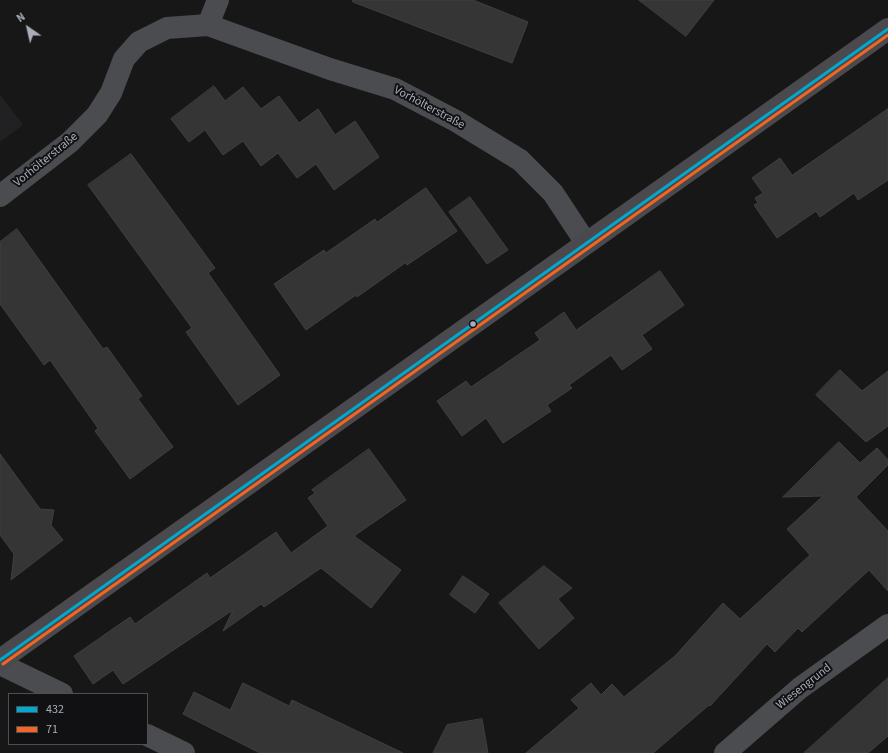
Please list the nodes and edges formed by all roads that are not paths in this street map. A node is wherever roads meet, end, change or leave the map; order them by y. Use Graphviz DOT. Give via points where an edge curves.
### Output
graph roads {
  1 [pos="218,0"];
  2 [pos="208,25"];
  3 [pos="888,29"];
  4 [pos="0,196"];
  5 [pos="586,244"];
  6 [pos="888,625"];
  7 [pos="0,660"];
  8 [pos="0,664"];
  9 [pos="60,693"];
  10 [pos="148,735"];
  11 [pos="184,753"];
  12 [pos="725,753"];
  1 -- 2 [label="street"];
  2 -- 4 [label="street, Vorhölterstraße" via="167,28 140,42 124,59 111,93 97,115 70,142"];
  2 -- 5 [label="street, Vorhölterstraße" via="394,89 456,120 520,160 553,193"];
  3 -- 5 [label="main road"];
  5 -- 7 [label="main road"];
  6 -- 12 [label="street, Wiesengrund" via="800,688"];
  8 -- 9 [label="street"];
  10 -- 11 [label="street"];
}
